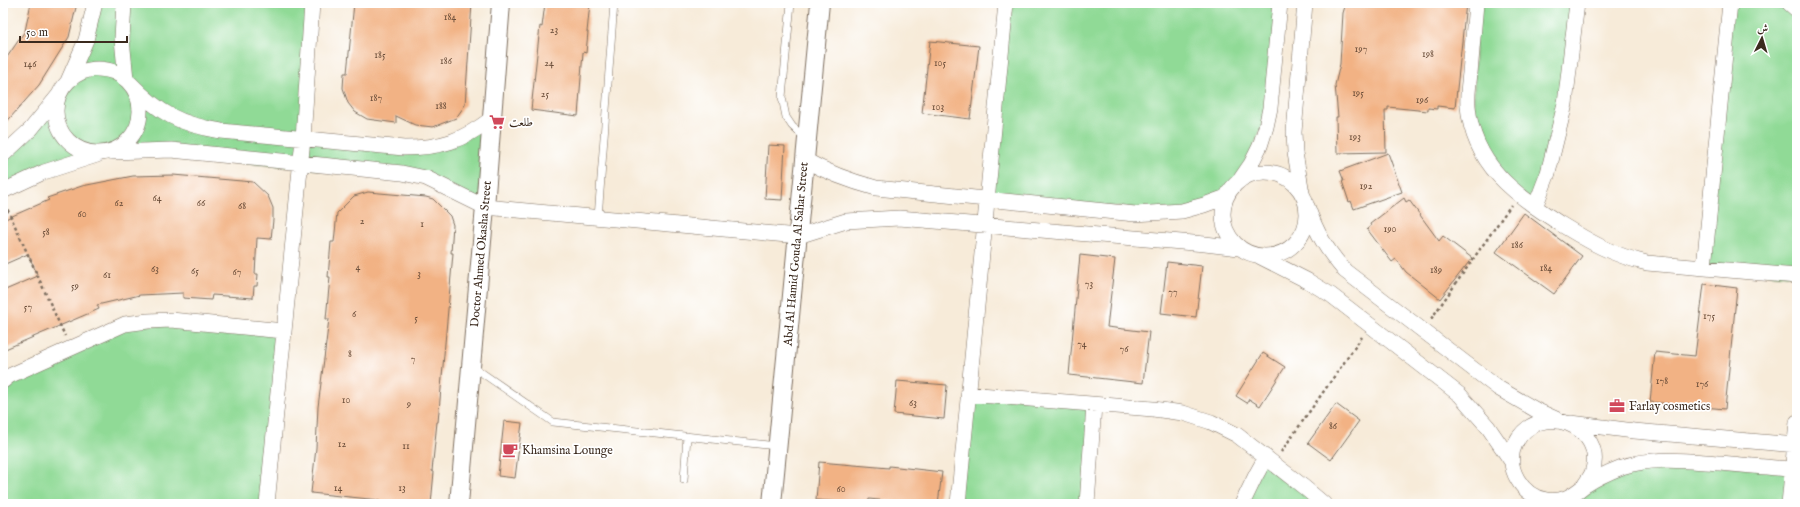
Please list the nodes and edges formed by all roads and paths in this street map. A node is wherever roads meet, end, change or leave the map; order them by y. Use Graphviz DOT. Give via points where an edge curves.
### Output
graph roads {
  1 [pos="95,3"];
  2 [pos="124,3"];
  3 [pos="312,3"];
  4 [pos="501,3"];
  5 [pos="614,3"];
  6 [pos="791,3"];
  7 [pos="820,3"];
  8 [pos="1006,3"];
  9 [pos="1280,3"];
  10 [pos="1305,3"];
  11 [pos="1476,3"];
  12 [pos="1577,3"];
  13 [pos="1730,3"];
  14 [pos="1789,3"];
  15 [pos="1797,10"];
  16 [pos="128,81"];
  17 [pos="63,88"];
  18 [pos="491,119"];
  19 [pos="303,139"];
  20 [pos="807,140"];
  21 [pos="106,153"];
  22 [pos="3,155"];
  23 [pos="805,160"];
  24 [pos="300,162"];
  25 [pos="1240,180"];
  26 [pos="3,191"];
  27 [pos="1518,195"];
  28 [pos="1226,197"];
  29 [pos="987,199"];
  30 [pos="3,200"];
  31 [pos="1305,200"];
  32 [pos="1535,207"];
  33 [pos="485,208"];
  34 [pos="598,218"];
  35 [pos="984,225"];
  36 [pos="798,236"];
  37 [pos="1240,248"];
  38 [pos="1259,256"];
  39 [pos="1704,267"];
  40 [pos="1797,276"];
  41 [pos="1370,325"];
  42 [pos="284,330"];
  43 [pos="1423,331"];
  44 [pos="71,348"];
  45 [pos="472,366"];
  46 [pos="3,380"];
  47 [pos="968,394"];
  48 [pos="1094,405"];
  49 [pos="1562,421"];
  50 [pos="1797,422"];
  51 [pos="687,436"];
  52 [pos="1796,445"];
  53 [pos="778,446"];
  54 [pos="1270,460"];
  55 [pos="1512,462"];
  56 [pos="1795,470"];
  57 [pos="684,480"];
  58 [pos="1520,485"];
  59 [pos="1577,495"];
  60 [pos="267,504"];
  61 [pos="459,504"];
  62 [pos="772,504"];
  63 [pos="958,504"];
  64 [pos="1087,504"];
  65 [pos="1242,504"];
  66 [pos="1324,504"];
  67 [pos="1525,504"];
  68 [pos="1789,504"];
  1 -- 17 [label="street" via="86,40"];
  2 -- 16 [label="street" via="122,39"];
  3 -- 19 [label="street"];
  4 -- 18 [label="street, Doctor Ahmed Okasha Street"];
  5 -- 34 [label="lane"];
  6 -- 20 [label="lane" via="783,107 792,126"];
  7 -- 20 [label="street, Abd Al Hamid Gouda Al Sahar Street"];
  8 -- 29 [label="street"];
  9 -- 25 [label="street" via="1266,127 1260,146"];
  10 -- 31 [label="street" via="1294,132 1296,160"];
  11 -- 27 [label="street" via="1467,105 1473,131 1483,155 1499,177"];
  12 -- 32 [label="street" via="1565,104 1550,166"];
  13 -- 39 [label="street"];
  14 -- 15 [label="street"];
  16 -- 17 [label="street" via="112,71 96,69 80,73"];
  16 -- 19 [label="street" via="148,102 170,117 195,126"];
  16 -- 21 [label="street" via="138,95 141,108 140,122 134,135 125,145"];
  17 -- 21 [label="street" via="56,110 58,127 68,141 82,151"];
  17 -- 22 [label="street" via="31,129"];
  18 -- 19 [label="street" via="458,140 427,148"];
  18 -- 33 [label="street, Doctor Ahmed Okasha Street"];
  19 -- 24 [label="street"];
  20 -- 23 [label="street, Abd Al Hamid Gouda Al Sahar Street"];
  21 -- 24 [label="street" via="171,150"];
  21 -- 26 [label="street" via="44,172"];
  23 -- 29 [label="street" via="851,182 876,188"];
  23 -- 36 [label="street, Abd Al Hamid Gouda Al Sahar Street"];
  24 -- 33 [label="street" via="402,172 426,178"];
  24 -- 42 [label="street"];
  25 -- 28 [label="street"];
  25 -- 31 [label="street" via="1256,173 1274,173 1291,180"];
  27 -- 32 [label="street"];
  27 -- 43 [label="path"];
  28 -- 29 [label="street" via="1182,211 1135,214"];
  28 -- 37 [label="street" via="1224,225 1230,238"];
  29 -- 35 [label="street"];
  30 -- 44 [label="path"];
  31 -- 38 [label="street" via="1307,220 1304,233 1296,244 1285,252 1273,256"];
  31 -- 43 [label="street" via="1318,236 1345,271"];
  32 -- 39 [label="street" via="1587,240 1626,258 1647,263"];
  33 -- 34 [label="street"];
  33 -- 45 [label="street, Doctor Ahmed Okasha Street"];
  34 -- 36 [label="street"];
  35 -- 36 [label="street" via="899,218 872,219 846,221"];
  35 -- 37 [label="street"];
  35 -- 47 [label="street"];
  36 -- 53 [label="street, Abd Al Hamid Gouda Al Sahar Street"];
  37 -- 38 [label="street" via="1249,254"];
  38 -- 41 [label="street" via="1302,277 1331,295"];
  39 -- 40 [label="street"];
  41 -- 54 [label="path"];
  41 -- 55 [label="street" via="1460,395 1488,427"];
  42 -- 44 [label="street" via="148,320 125,324"];
  42 -- 60 [label="street"];
  43 -- 49 [label="street" via="1498,388 1536,410"];
  44 -- 46 [label="street"];
  45 -- 51 [label="lane" via="553,422"];
  45 -- 61 [label="street, Doctor Ahmed Okasha Street"];
  47 -- 48 [label="street"];
  47 -- 63 [label="street"];
  48 -- 54 [label="street" via="1168,411 1197,417 1237,435"];
  48 -- 64 [label="street"];
  49 -- 52 [label="street" via="1634,431"];
  49 -- 55 [label="street" via="1539,422 1524,431 1515,445"];
  49 -- 59 [label="street" via="1581,430 1590,443 1594,458 1592,473"];
  50 -- 52 [label="street"];
  51 -- 53 [label="lane"];
  51 -- 57 [label="lane"];
  52 -- 56 [label="street"];
  53 -- 62 [label="street, Abd Al Hamid Gouda Al Sahar Street"];
  54 -- 65 [label="street" via="1256,475"];
  54 -- 66 [label="street"];
  55 -- 58 [label="street"];
  56 -- 59 [label="street" via="1666,459 1623,467 1603,476"];
  56 -- 68 [label="street"];
  58 -- 59 [label="street" via="1532,495 1546,500 1562,500"];
  58 -- 67 [label="street"];
}
